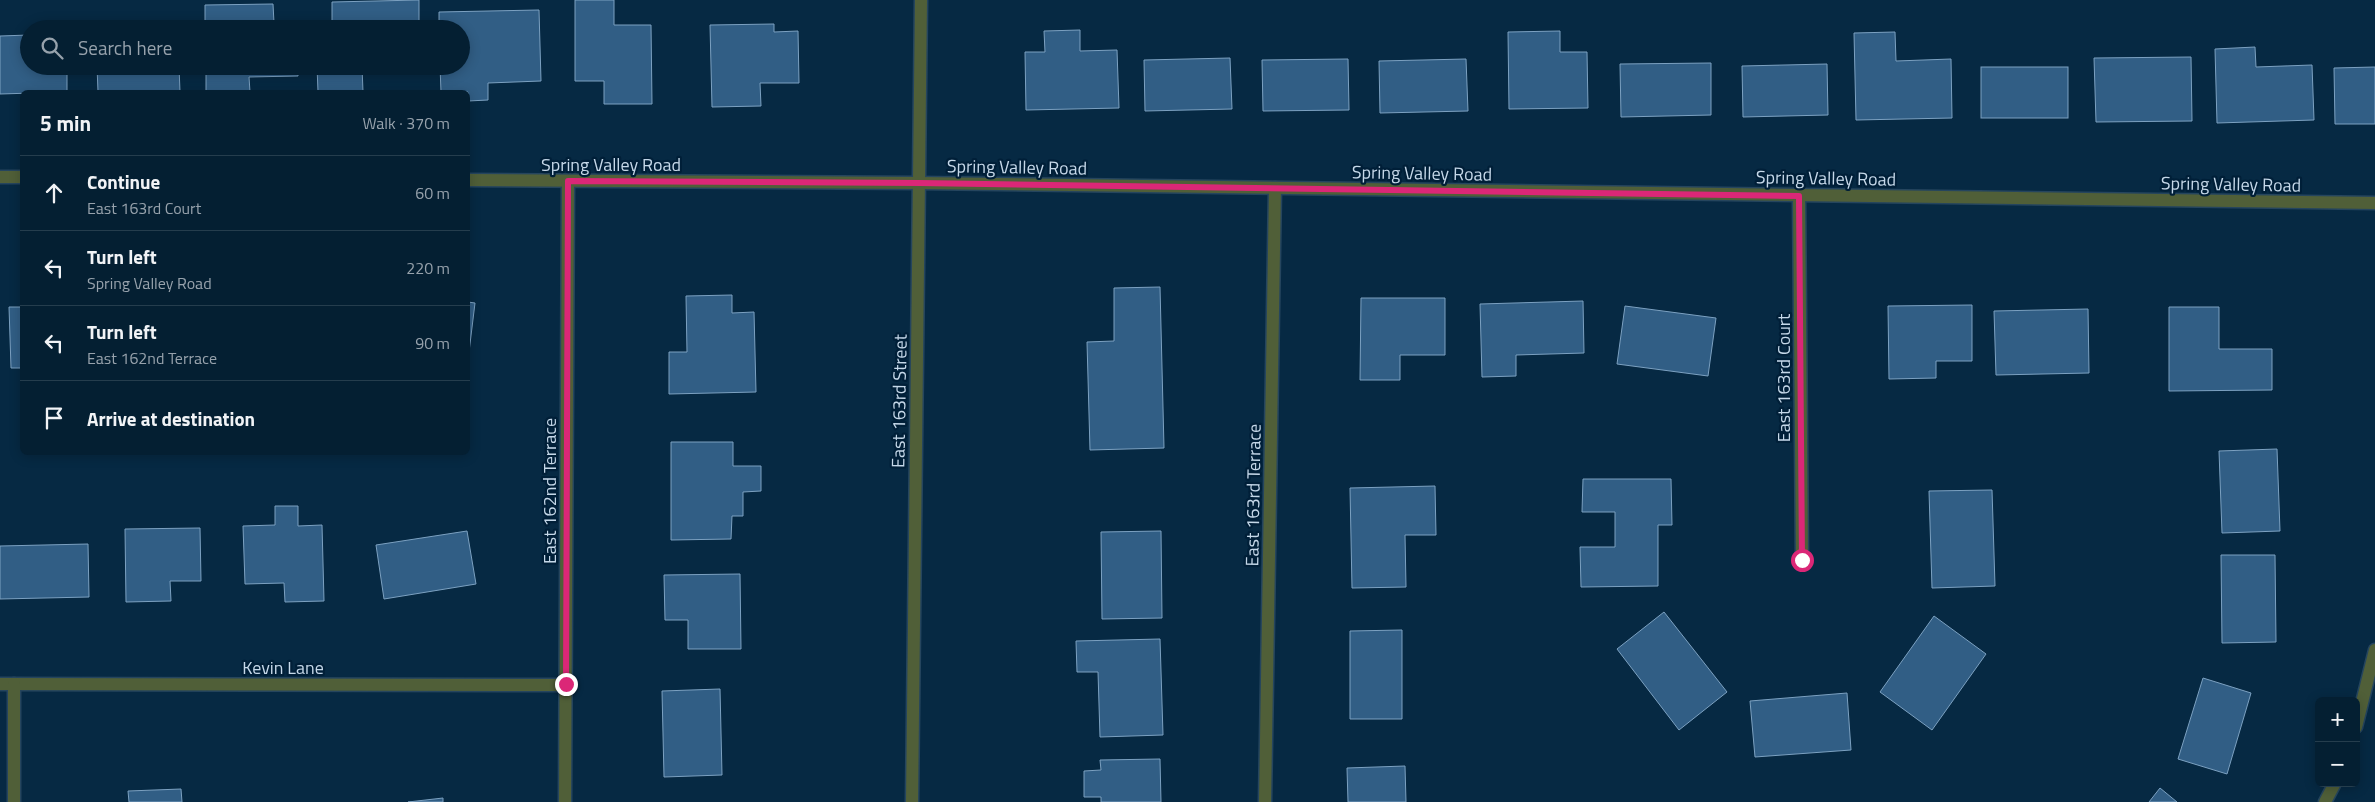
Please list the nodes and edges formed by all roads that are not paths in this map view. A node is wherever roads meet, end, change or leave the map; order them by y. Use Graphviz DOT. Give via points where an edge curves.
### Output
graph roads {
  1 [pos="921,0"];
  2 [pos="0,177"];
  3 [pos="20,177"];
  4 [pos="470,180"];
  5 [pos="568,181"];
  6 [pos="919,183"];
  7 [pos="1275,188"];
  8 [pos="1799,196"];
  9 [pos="2375,204"];
  10 [pos="1802,560"];
  11 [pos="2375,650"];
  12 [pos="0,684"];
  13 [pos="14,684"];
  14 [pos="566,684"];
  15 [pos="2360,711"];
  16 [pos="2333,787"];
  17 [pos="14,802"];
  18 [pos="565,802"];
  19 [pos="912,802"];
  20 [pos="1265,802"];
  21 [pos="2325,802"];
  1 -- 6 [label="street, East 163rd Street"];
  2 -- 3 [label="street"];
  4 -- 5 [label="street, Spring Valley Road"];
  5 -- 6 [label="street, Spring Valley Road"];
  5 -- 14 [label="street, East 162nd Terrace"];
  6 -- 7 [label="street, Spring Valley Road"];
  6 -- 19 [label="street, East 163rd Street"];
  7 -- 8 [label="street, Spring Valley Road"];
  7 -- 20 [label="street, East 163rd Terrace"];
  8 -- 9 [label="street, Spring Valley Road"];
  8 -- 10 [label="street, East 163rd Court"];
  11 -- 15 [label="street"];
  12 -- 13 [label="street, Kevin Lane"];
  13 -- 14 [label="street, Kevin Lane"];
  13 -- 17 [label="street"];
  14 -- 18 [label="street, East 162nd Terrace"];
  16 -- 21 [label="street"];
}
